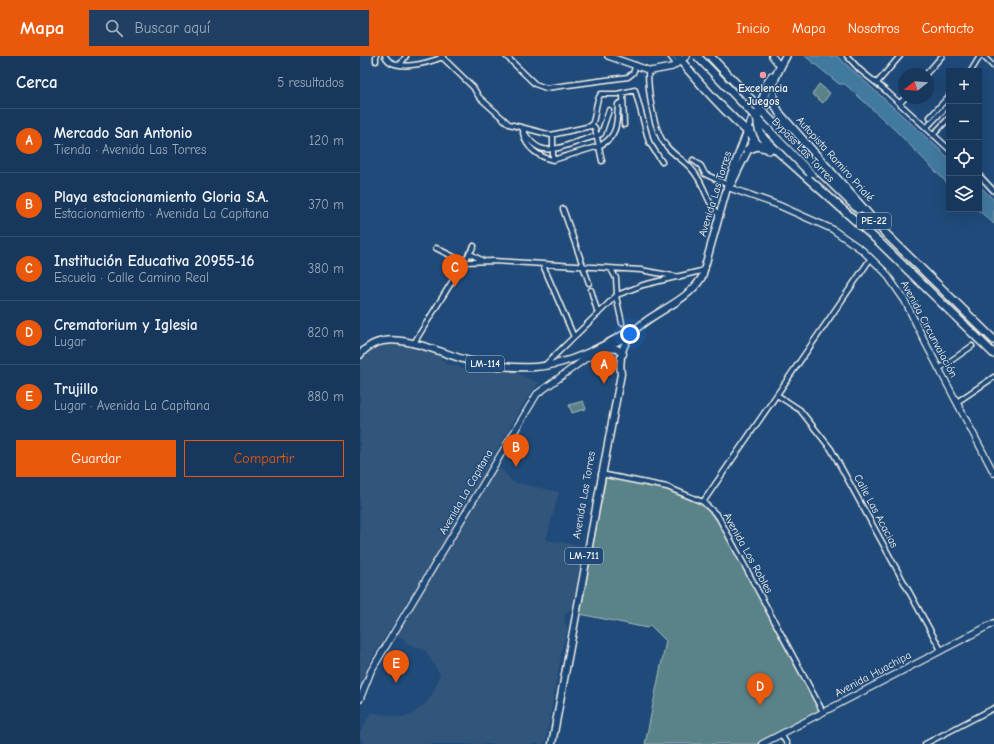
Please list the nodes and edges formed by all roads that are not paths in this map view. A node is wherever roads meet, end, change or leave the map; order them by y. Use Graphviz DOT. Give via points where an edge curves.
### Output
graph roads {
  1 [pos="376,56"];
  2 [pos="385,56"];
  3 [pos="406,56"];
  4 [pos="506,56"];
  5 [pos="608,56"];
  6 [pos="670,56"];
  7 [pos="697,56"];
  8 [pos="710,56"];
  9 [pos="772,56"];
  10 [pos="786,56"];
  11 [pos="847,56"];
  12 [pos="900,56"];
  13 [pos="942,56"];
  14 [pos="982,56"];
  15 [pos="442,57"];
  16 [pos="680,59"];
  17 [pos="376,61"];
  18 [pos="780,61"];
  19 [pos="636,65"];
  20 [pos="400,66"];
  21 [pos="994,67"];
  22 [pos="931,68"];
  23 [pos="974,68"];
  24 [pos="648,70"];
  25 [pos="771,76"];
  26 [pos="877,84"];
  27 [pos="770,87"];
  28 [pos="623,92"];
  29 [pos="946,99"];
  30 [pos="898,101"];
  31 [pos="623,102"];
  32 [pos="901,104"];
  33 [pos="946,107"];
  34 [pos="609,110"];
  35 [pos="930,117"];
  36 [pos="946,121"];
  37 [pos="592,125"];
  38 [pos="624,125"];
  39 [pos="790,126"];
  40 [pos="522,128"];
  41 [pos="926,128"];
  42 [pos="748,131"];
  43 [pos="553,135"];
  44 [pos="756,135"];
  45 [pos="933,135"];
  46 [pos="596,136"];
  47 [pos="599,146"];
  48 [pos="946,146"];
  49 [pos="767,148"];
  50 [pos="553,150"];
  51 [pos="747,150"];
  52 [pos="553,160"];
  53 [pos="693,160"];
  54 [pos="602,161"];
  55 [pos="662,162"];
  56 [pos="980,176"];
  57 [pos="728,186"];
  58 [pos="994,191"];
  59 [pos="838,205"];
  60 [pos="563,209"];
  61 [pos="719,215"];
  62 [pos="885,233"];
  63 [pos="878,241"];
  64 [pos="474,246"];
  65 [pos="436,248"];
  66 [pos="469,253"];
  67 [pos="871,258"];
  68 [pos="484,261"];
  69 [pos="464,262"];
  70 [pos="543,265"];
  71 [pos="583,267"];
  72 [pos="611,269"];
  73 [pos="705,270"];
  74 [pos="679,277"];
  75 [pos="588,284"];
  76 [pos="591,290"];
  77 [pos="617,296"];
  78 [pos="598,314"];
  79 [pos="622,323"];
  80 [pos="638,326"];
  81 [pos="630,335"];
  82 [pos="574,337"];
  83 [pos="994,340"];
  84 [pos="616,341"];
  85 [pos="414,343"];
  86 [pos="625,346"];
  87 [pos="972,346"];
  88 [pos="607,348"];
  89 [pos="360,354"];
  90 [pos="623,354"];
  91 [pos="994,354"];
  92 [pos="545,365"];
  93 [pos="939,369"];
  94 [pos="994,377"];
  95 [pos="777,395"];
  96 [pos="957,402"];
  97 [pos="994,473"];
  98 [pos="601,474"];
  99 [pos="703,502"];
  100 [pos="994,623"];
  101 [pos="941,650"];
  102 [pos="360,699"];
  103 [pos="994,708"];
  104 [pos="823,712"];
  105 [pos="781,734"];
  106 [pos="549,744"];
  107 [pos="552,744"];
  108 [pos="762,744"];
  109 [pos="787,744"];
  110 [pos="925,744"];
  1 -- 17 [label="street"];
  2 -- 20 [label="street" via="391,63"];
  3 -- 20 [label="street"];
  4 -- 19 [label="street" via="535,84 546,88 628,77"];
  5 -- 19 [label="street"];
  6 -- 16 [label="street"];
  7 -- 63 [label="highway, Bypass Las Torres, bridge"];
  8 -- 62 [label="highway, Bypass Las Torres, bridge" via="816,168"];
  9 -- 18 [label="street"];
  10 -- 18 [label="highway, Avenida Las Torres / PE-22"];
  11 -- 26 [label="street"];
  12 -- 26 [label="street"];
  13 -- 22 [label="street"];
  14 -- 21 [label="street"];
  14 -- 23 [label="street"];
  15 -- 20 [label="street"];
  15 -- 40 [label="street" via="497,114 509,124"];
  16 -- 24 [label="street" via="665,69"];
  16 -- 42 [label="highway"];
  18 -- 25 [label="highway, Avenida Las Torres / PE-22"];
  18 -- 27 [label="highway, Avenida Las Torres / PE-22"];
  19 -- 24 [label="street"];
  24 -- 61 [label="street" via="652,109 658,129 666,145 691,168 710,204"];
  25 -- 27 [label="highway, PE-22"];
  25 -- 42 [label="main road, Avenida Las Torres / LM-114" via="764,87"];
  26 -- 30 [label="street"];
  27 -- 39 [label="highway, Autopista Ramiro Prialé / PE-22" via="776,108"];
  27 -- 44 [label="main road, Avenida Las Torres / LM-114"];
  27 -- 59 [label="highway, PE-22, bridge" via="757,118 764,139"];
  28 -- 31 [label="street"];
  28 -- 37 [label="street" via="599,96"];
  28 -- 55 [label="street" via="635,90 649,142"];
  29 -- 35 [label="street"];
  31 -- 38 [label="street"];
  31 -- 47 [label="street" via="618,104 617,128"];
  32 -- 41 [label="street"];
  33 -- 41 [label="street"];
  34 -- 46 [label="street" via="602,132"];
  36 -- 45 [label="street"];
  37 -- 43 [label="street"];
  37 -- 46 [label="street"];
  39 -- 44 [label="highway"];
  39 -- 62 [label="highway, Autopista Ramiro Prialé / PE-22"];
  40 -- 43 [label="street"];
  40 -- 50 [label="street" via="534,145"];
  40 -- 52 [label="street" via="524,137 533,151 541,157"];
  41 -- 45 [label="street"];
  42 -- 44 [label="highway"];
  42 -- 57 [label="main road, Avenida Las Torres / LM-114"];
  43 -- 50 [label="street"];
  44 -- 49 [label="highway"];
  44 -- 51 [label="main road, Avenida Las Torres / LM-114"];
  45 -- 48 [label="street"];
  46 -- 47 [label="street"];
  46 -- 50 [label="street"];
  47 -- 52 [label="street"];
  47 -- 54 [label="street"];
  49 -- 51 [label="highway" via="758,146"];
  49 -- 59 [label="highway"];
  50 -- 52 [label="street"];
  51 -- 57 [label="main road, Avenida Las Torres / LM-114"];
  53 -- 57 [label="street" via="701,166 705,174"];
  56 -- 58 [label="street"];
  57 -- 61 [label="main road, Avenida Las Torres / LM-114"];
  57 -- 67 [label="street, Avenida Circunvalación" via="829,227"];
  57 -- 81 [label="main road, Avenida Las Torres / LM-114" via="711,262 704,280 689,297"];
  59 -- 63 [label="highway, PE-22"];
  60 -- 71 [label="street"];
  61 -- 73 [label="main road, Avenida Las Torres / LM-114"];
  62 -- 83 [label="highway, Autopista Ramiro Prialé / PE-22"];
  63 -- 91 [label="highway, PE-22"];
  64 -- 66 [label="street"];
  65 -- 69 [label="street"];
  66 -- 68 [label="street"];
  66 -- 69 [label="street"];
  67 -- 93 [label="street, Avenida Circunvalación" via="897,288"];
  67 -- 95 [label="street"];
  68 -- 69 [label="street"];
  68 -- 70 [label="street"];
  69 -- 85 [label="street"];
  70 -- 71 [label="street"];
  70 -- 82 [label="street"];
  71 -- 72 [label="street"];
  71 -- 75 [label="street"];
  72 -- 74 [label="street" via="642,270"];
  72 -- 77 [label="street" via="616,278"];
  73 -- 74 [label="street"];
  73 -- 80 [label="main road, Avenida Las Torres / LM-114" via="698,284 690,292"];
  74 -- 77 [label="street" via="638,286"];
  76 -- 78 [label="street"];
  77 -- 78 [label="street"];
  77 -- 79 [label="street"];
  78 -- 82 [label="street"];
  80 -- 81 [label="main road, Avenida Las Torres / LM-114"];
  80 -- 84 [label="main road, LM-114"];
  81 -- 84 [label="street, Avenida La Capitana"];
  81 -- 86 [label="main road, Avenida Las Torres / LM-711"];
  82 -- 92 [label="street"];
  84 -- 86 [label="main road"];
  84 -- 88 [label="street, Avenida La Capitana"];
  84 -- 92 [label="main road, LM-114"];
  85 -- 89 [label="main road, LM-114" via="401,340 386,341 370,346"];
  85 -- 92 [label="main road, LM-114" via="473,362 501,366"];
  86 -- 90 [label="main road, Avenida Las Torres / LM-711"];
  87 -- 93 [label="street"];
  88 -- 90 [label="main road" via="617,349"];
  88 -- 102 [label="street, Avenida La Capitana" via="585,359 537,394 370,671"];
  90 -- 98 [label="main road, Avenida Las Torres / LM-711"];
  93 -- 96 [label="street, Avenida Circunvalación"];
  94 -- 96 [label="street"];
  95 -- 99 [label="street"];
  95 -- 101 [label="street, Calle Las Acacias" via="800,410 831,449"];
  96 -- 97 [label="street, Avenida Circunvalación"];
  98 -- 99 [label="street, Avenida Los Robles" via="666,487"];
  98 -- 106 [label="main road, Avenida Las Torres / LM-711"];
  98 -- 107 [label="main road, Avenida Las Torres / LM-711"];
  99 -- 104 [label="street, Avenida Los Robles" via="718,516"];
  100 -- 101 [label="street, Avenida Huachipa"];
  101 -- 104 [label="street, Avenida Huachipa"];
  103 -- 110 [label="street"];
  104 -- 105 [label="street, Avenida Huachipa"];
  105 -- 108 [label="street, Avenida Huachipa"];
  105 -- 109 [label="street"];
}
